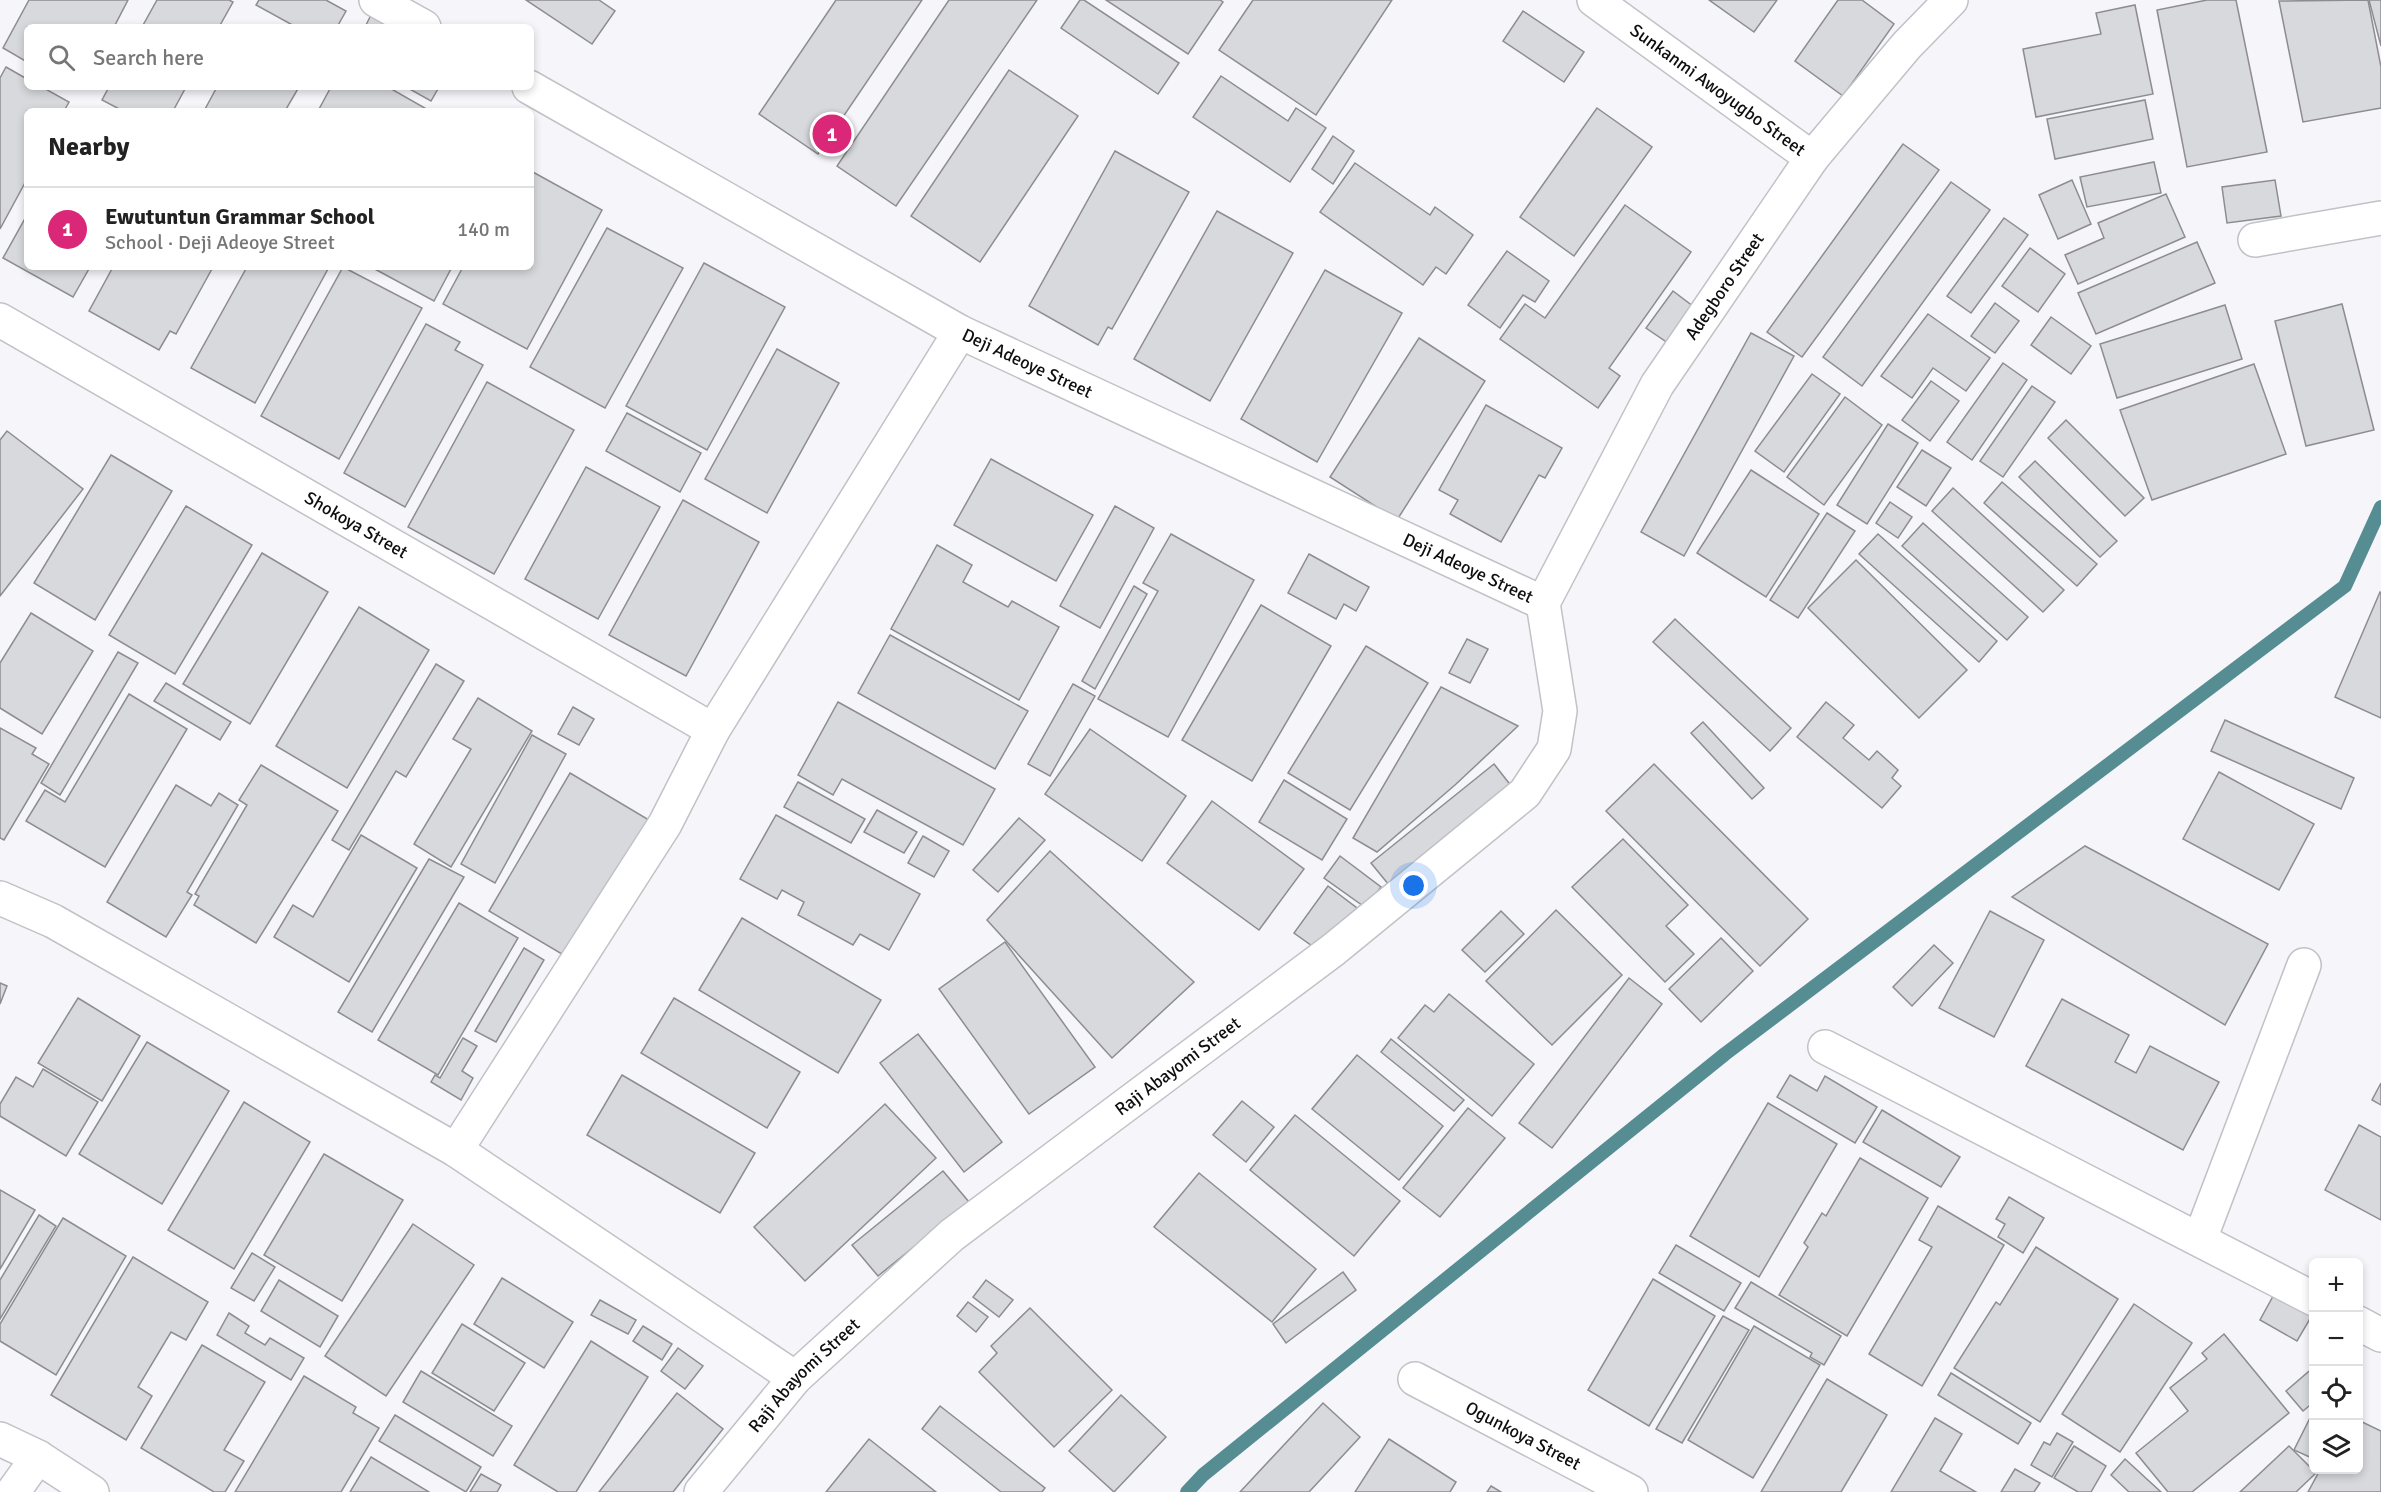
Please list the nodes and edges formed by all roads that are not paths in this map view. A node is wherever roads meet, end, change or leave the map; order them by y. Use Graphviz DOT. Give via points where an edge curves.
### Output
graph roads {
  1 [pos="376,0"];
  2 [pos="1594,0"];
  3 [pos="1951,0"];
  4 [pos="419,24"];
  5 [pos="534,90"];
  6 [pos="1812,158"];
  7 [pos="2381,218"];
  8 [pos="2255,240"];
  9 [pos="0,320"];
  10 [pos="960,332"];
  11 [pos="1543,603"];
  12 [pos="713,730"];
  13 [pos="0,898"];
  14 [pos="2304,965"];
  15 [pos="1825,1047"];
  16 [pos="456,1150"];
  17 [pos="2200,1239"];
  18 [pos="2309,1297"];
  19 [pos="2363,1326"];
  20 [pos="2381,1335"];
  21 [pos="795,1378"];
  22 [pos="1414,1379"];
  23 [pos="0,1439"];
  24 [pos="38,1457"];
  25 [pos="13,1492"];
  26 [pos="92,1492"];
  27 [pos="701,1492"];
  28 [pos="1631,1492"];
  1 -- 4 [label="street"];
  2 -- 6 [label="street, Sunkanmi Awoyugbo Street"];
  3 -- 6 [label="street, Adegboro Street" via="1907,45"];
  5 -- 10 [label="street, Deji Adeoye Street"];
  6 -- 11 [label="street, Adegboro Street" via="1658,385"];
  7 -- 8 [label="street"];
  9 -- 12 [label="street, Shokoya Street"];
  10 -- 11 [label="street, Deji Adeoye Street"];
  10 -- 12 [label="street"];
  11 -- 21 [label="street, Raji Abayomi Street" via="1560,711 1554,749 1525,793 1333,950 952,1235"];
  12 -- 16 [label="street" via="665,824"];
  13 -- 16 [label="street" via="53,921"];
  14 -- 17 [label="street"];
  15 -- 17 [label="street"];
  16 -- 21 [label="street"];
  17 -- 18 [label="street"];
  19 -- 20 [label="street"];
  21 -- 27 [label="street, Raji Abayomi Street"];
  22 -- 28 [label="street, Ogunkoya Street"];
  23 -- 24 [label="street"];
  24 -- 25 [label="street"];
  24 -- 26 [label="street"];
}
